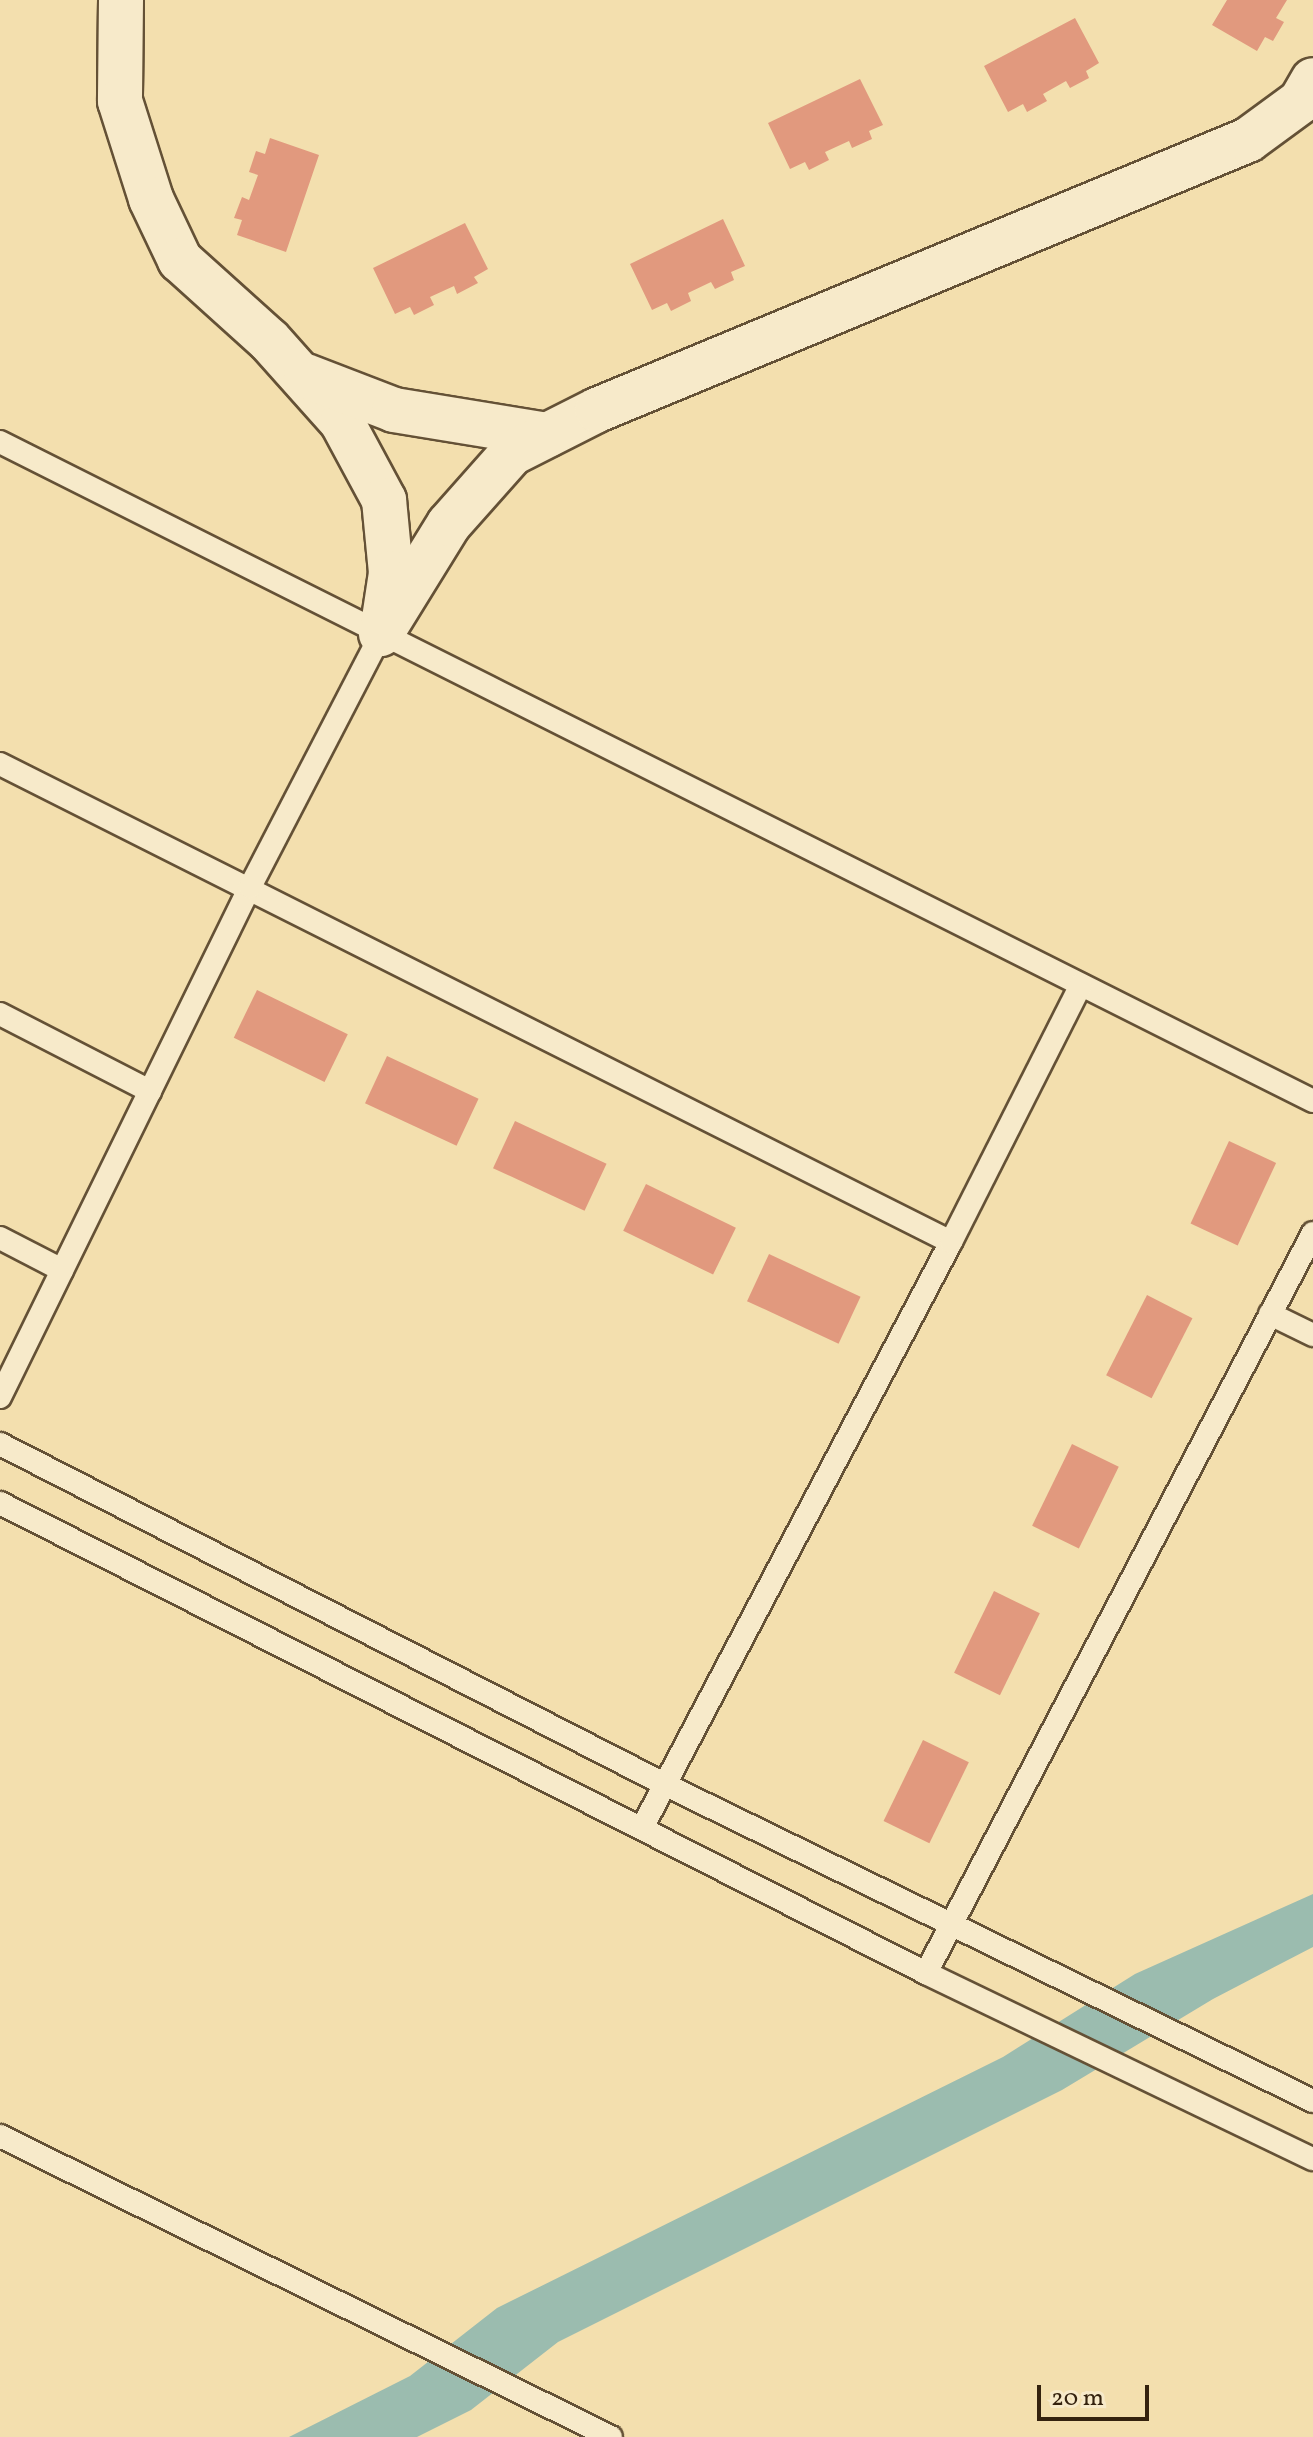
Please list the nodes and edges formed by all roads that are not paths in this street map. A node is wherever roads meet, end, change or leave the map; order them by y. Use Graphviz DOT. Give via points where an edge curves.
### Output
graph roads {
  1 [pos="121,0"];
  2 [pos="1313,80"];
  3 [pos="299,373"];
  4 [pos="547,435"];
  5 [pos="0,442"];
  6 [pos="381,634"];
  7 [pos="0,764"];
  8 [pos="250,887"];
  9 [pos="1081,985"];
  10 [pos="0,1014"];
  11 [pos="150,1091"];
  12 [pos="1313,1101"];
  13 [pos="1313,1233"];
  14 [pos="0,1238"];
  15 [pos="951,1242"];
  16 [pos="62,1270"];
  17 [pos="1270,1314"];
  18 [pos="1313,1335"];
  19 [pos="0,1397"];
  20 [pos="0,1444"];
  21 [pos="0,1503"];
  22 [pos="666,1785"];
  23 [pos="642,1828"];
  24 [pos="949,1924"];
  25 [pos="926,1973"];
  26 [pos="1313,2101"];
  27 [pos="0,2136"];
  28 [pos="1313,2159"];
  29 [pos="611,2437"];
  1 -- 3 [label="street" via="120,101 151,199 180,260"];
  2 -- 4 [label="street" via="1301,101 1248,140"];
  3 -- 4 [label="street" via="394,410"];
  3 -- 6 [label="street" via="342,422 384,500 391,573"];
  4 -- 6 [label="street" via="512,453 449,524"];
  5 -- 6 [label="lane"];
  6 -- 8 [label="lane"];
  6 -- 9 [label="lane"];
  7 -- 8 [label="lane"];
  8 -- 11 [label="lane"];
  8 -- 15 [label="lane"];
  9 -- 12 [label="lane"];
  9 -- 15 [label="lane"];
  10 -- 11 [label="lane"];
  11 -- 16 [label="lane"];
  13 -- 17 [label="lane"];
  14 -- 16 [label="lane"];
  15 -- 22 [label="lane"];
  16 -- 19 [label="lane"];
  17 -- 18 [label="lane"];
  17 -- 24 [label="lane"];
  20 -- 22 [label="lane"];
  21 -- 23 [label="lane"];
  22 -- 23 [label="lane"];
  22 -- 24 [label="lane"];
  23 -- 25 [label="lane"];
  24 -- 25 [label="lane"];
  24 -- 26 [label="lane"];
  25 -- 28 [label="lane"];
  27 -- 29 [label="lane"];
}
